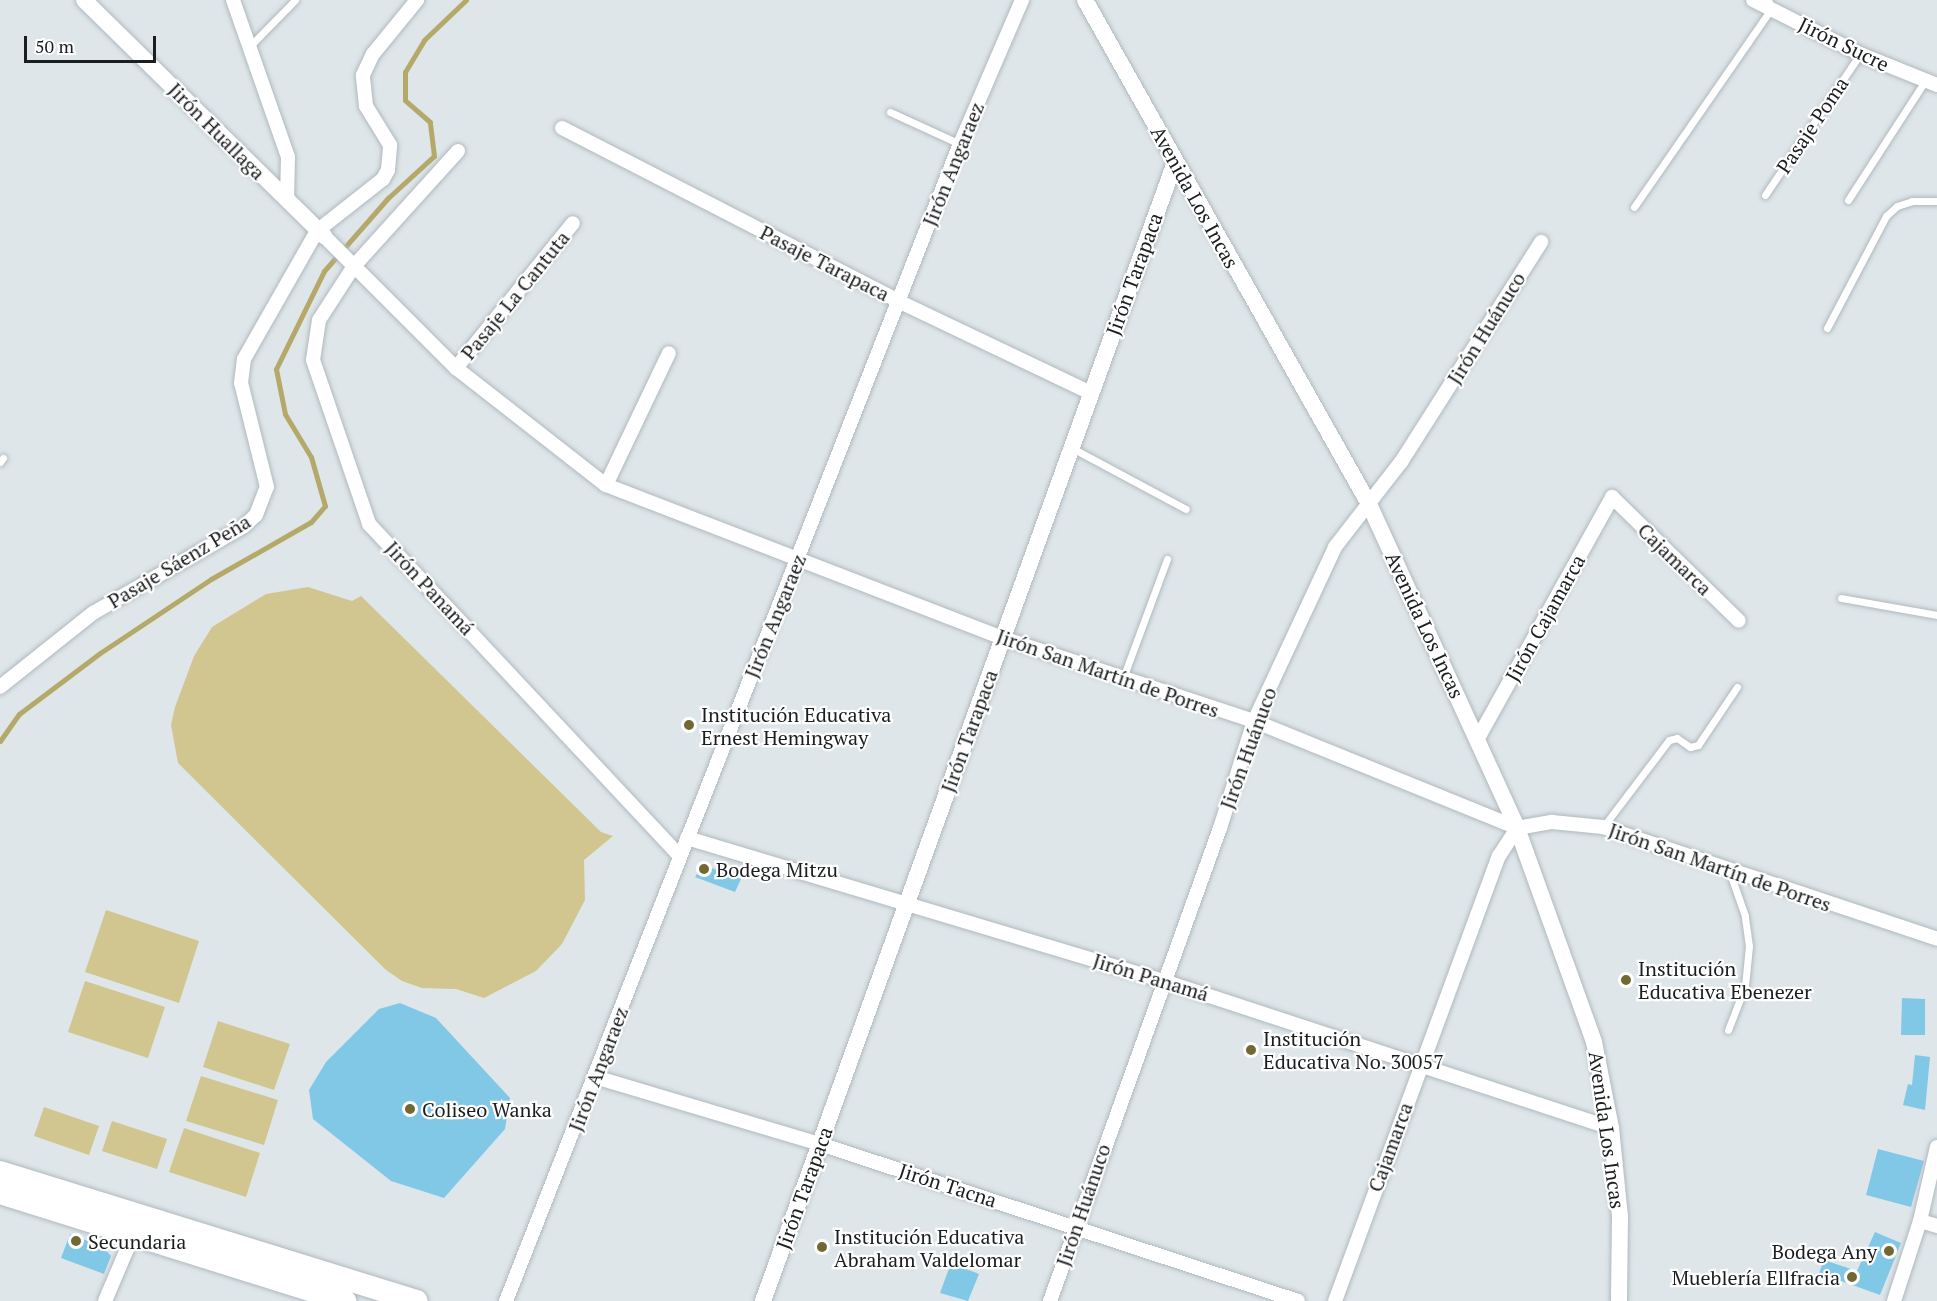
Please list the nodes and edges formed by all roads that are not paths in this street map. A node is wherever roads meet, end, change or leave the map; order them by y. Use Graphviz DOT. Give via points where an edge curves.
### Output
graph roads {
  1 [pos="84,0"];
  2 [pos="233,0"];
  3 [pos="295,0"];
  4 [pos="417,0"];
  5 [pos="1022,0"];
  6 [pos="1085,0"];
  7 [pos="1753,0"];
  8 [pos="1770,4"];
  9 [pos="249,47"];
  10 [pos="1860,54"];
  11 [pos="1931,83"];
  12 [pos="890,112"];
  13 [pos="562,128"];
  14 [pos="960,144"];
  15 [pos="458,151"];
  16 [pos="1175,162"];
  17 [pos="1765,195"];
  18 [pos="286,200"];
  19 [pos="1848,200"];
  20 [pos="1937,201"];
  21 [pos="1634,207"];
  22 [pos="573,223"];
  23 [pos="320,234"];
  24 [pos="1541,242"];
  25 [pos="352,264"];
  26 [pos="898,301"];
  27 [pos="1827,328"];
  28 [pos="669,353"];
  29 [pos="456,368"];
  30 [pos="1091,393"];
  31 [pos="1071,447"];
  32 [pos="606,485"];
  33 [pos="1612,497"];
  34 [pos="1369,504"];
  35 [pos="1186,509"];
  36 [pos="798,558"];
  37 [pos="1167,559"];
  38 [pos="1840,598"];
  39 [pos="1937,615"];
  40 [pos="1739,621"];
  41 [pos="1002,638"];
  42 [pos="1122,681"];
  43 [pos="0,687"];
  44 [pos="1737,687"];
  45 [pos="1254,721"];
  46 [pos="1477,740"];
  47 [pos="1603,827"];
  48 [pos="1517,828"];
  49 [pos="687,838"];
  50 [pos="680,856"];
  51 [pos="1729,870"];
  52 [pos="907,903"];
  53 [pos="1937,939"];
  54 [pos="1164,981"];
  55 [pos="1728,1030"];
  56 [pos="1420,1065"];
  57 [pos="595,1077"];
  58 [pos="1611,1128"];
  59 [pos="820,1144"];
  60 [pos="1937,1147"];
  61 [pos="0,1172"];
  62 [pos="0,1193"];
  63 [pos="1920,1221"];
  64 [pos="137,1225"];
  65 [pos="1937,1226"];
  66 [pos="1075,1227"];
  67 [pos="278,1269"];
  68 [pos="105,1301"];
  69 [pos="345,1301"];
  70 [pos="417,1301"];
  71 [pos="506,1301"];
  72 [pos="763,1301"];
  73 [pos="1050,1301"];
  74 [pos="1299,1301"];
  75 [pos="1335,1301"];
  76 [pos="1619,1301"];
  77 [pos="1894,1301"];
  1 -- 18 [label="street, Jirón Huallaga"];
  2 -- 9 [label="street"];
  3 -- 9 [label="lane"];
  4 -- 23 [label="street" via="373,54 363,75 366,106 390,145 388,170 383,179"];
  5 -- 14 [label="street, Jirón Angaraez"];
  6 -- 16 [label="street, Avenida Los Incas"];
  7 -- 8 [label="street, Jirón Sucre"];
  8 -- 10 [label="street, Jirón Sucre"];
  8 -- 21 [label="lane"];
  9 -- 18 [label="street" via="288,157"];
  10 -- 11 [label="street, Jirón Sucre"];
  10 -- 17 [label="lane, Pasaje Poma"];
  11 -- 19 [label="lane"];
  12 -- 14 [label="lane"];
  13 -- 26 [label="street, Pasaje Tarapaca"];
  14 -- 26 [label="street, Jirón Angaraez"];
  15 -- 25 [label="street, Jirón Panamá"];
  16 -- 30 [label="street, Jirón Tarapaca"];
  16 -- 34 [label="street, Avenida Los Incas"];
  18 -- 23 [label="street, Jirón Huallaga"];
  20 -- 27 [label="lane" via="1912,201 1886,216"];
  22 -- 29 [label="street, Pasaje La Cantuta"];
  23 -- 25 [label="street, Jirón San Martín de Porres"];
  23 -- 43 [label="street, Pasaje Sáenz Peña" via="244,359 241,383 267,487 256,515 244,526 93,613"];
  24 -- 34 [label="street, Jirón Huánuco" via="1401,462"];
  25 -- 29 [label="street, Jirón San Martín de Porres"];
  25 -- 50 [label="street, Jirón Panamá" via="319,320 313,360 369,524"];
  26 -- 30 [label="street, Pasaje Tarapaca"];
  26 -- 36 [label="street, Jirón Angaraez"];
  28 -- 32 [label="street"];
  29 -- 32 [label="street, Jirón San Martín de Porres"];
  30 -- 31 [label="street, Jirón Tarapaca"];
  31 -- 35 [label="lane"];
  31 -- 41 [label="street, Jirón Tarapaca"];
  32 -- 36 [label="street, Jirón San Martín de Porres"];
  33 -- 40 [label="street, Cajamarca"];
  33 -- 46 [label="street, Jirón Cajamarca"];
  34 -- 45 [label="street, Jirón Huánuco" via="1335,547"];
  34 -- 46 [label="street, Avenida Los Incas"];
  36 -- 41 [label="street, Jirón San Martín de Porres"];
  36 -- 49 [label="street, Jirón Angaraez"];
  37 -- 42 [label="lane"];
  38 -- 39 [label="lane"];
  41 -- 42 [label="street, Jirón San Martín de Porres"];
  41 -- 52 [label="street, Jirón Tarapaca"];
  42 -- 45 [label="street, Jirón San Martín de Porres"];
  44 -- 47 [label="lane" via="1698,745 1690,747 1677,738 1669,740"];
  45 -- 48 [label="street, Jirón San Martín de Porres"];
  45 -- 54 [label="street, Jirón Huánuco"];
  46 -- 48 [label="street, Avenida Los Incas"];
  47 -- 48 [label="street, Jirón San Martín de Porres" via="1552,822"];
  47 -- 51 [label="street, Jirón San Martín de Porres"];
  48 -- 56 [label="street, Cajamarca" via="1499,856"];
  48 -- 58 [label="street, Avenida Los Incas" via="1594,1042"];
  49 -- 50 [label="street, Jirón Angaraez"];
  49 -- 52 [label="street, Jirón Panamá"];
  50 -- 57 [label="street, Jirón Angaraez"];
  51 -- 53 [label="street, Jirón San Martín de Porres"];
  51 -- 55 [label="lane" via="1745,916 1749,946 1745,986"];
  52 -- 54 [label="street, Jirón Panamá"];
  52 -- 59 [label="street, Jirón Tarapaca"];
  54 -- 56 [label="street, Jirón Panamá"];
  54 -- 66 [label="street, Jirón Huánuco"];
  56 -- 58 [label="street, Jirón Panamá"];
  56 -- 75 [label="street, Cajamarca"];
  57 -- 59 [label="street, Jirón Tacna"];
  57 -- 71 [label="street, Jirón Angaraez"];
  58 -- 76 [label="street, Avenida Los Incas" via="1620,1216"];
  59 -- 66 [label="street, Jirón Tacna"];
  59 -- 72 [label="street, Jirón Tarapaca"];
  60 -- 63 [label="street"];
  61 -- 64 [label="highway"];
  62 -- 64 [label="highway"];
  63 -- 65 [label="street"];
  63 -- 77 [label="street"];
  64 -- 67 [label="highway"];
  64 -- 68 [label="street"];
  66 -- 73 [label="street, Jirón Huánuco"];
  66 -- 74 [label="street, Jirón Tacna"];
  67 -- 69 [label="highway"];
  67 -- 70 [label="highway"];
}
